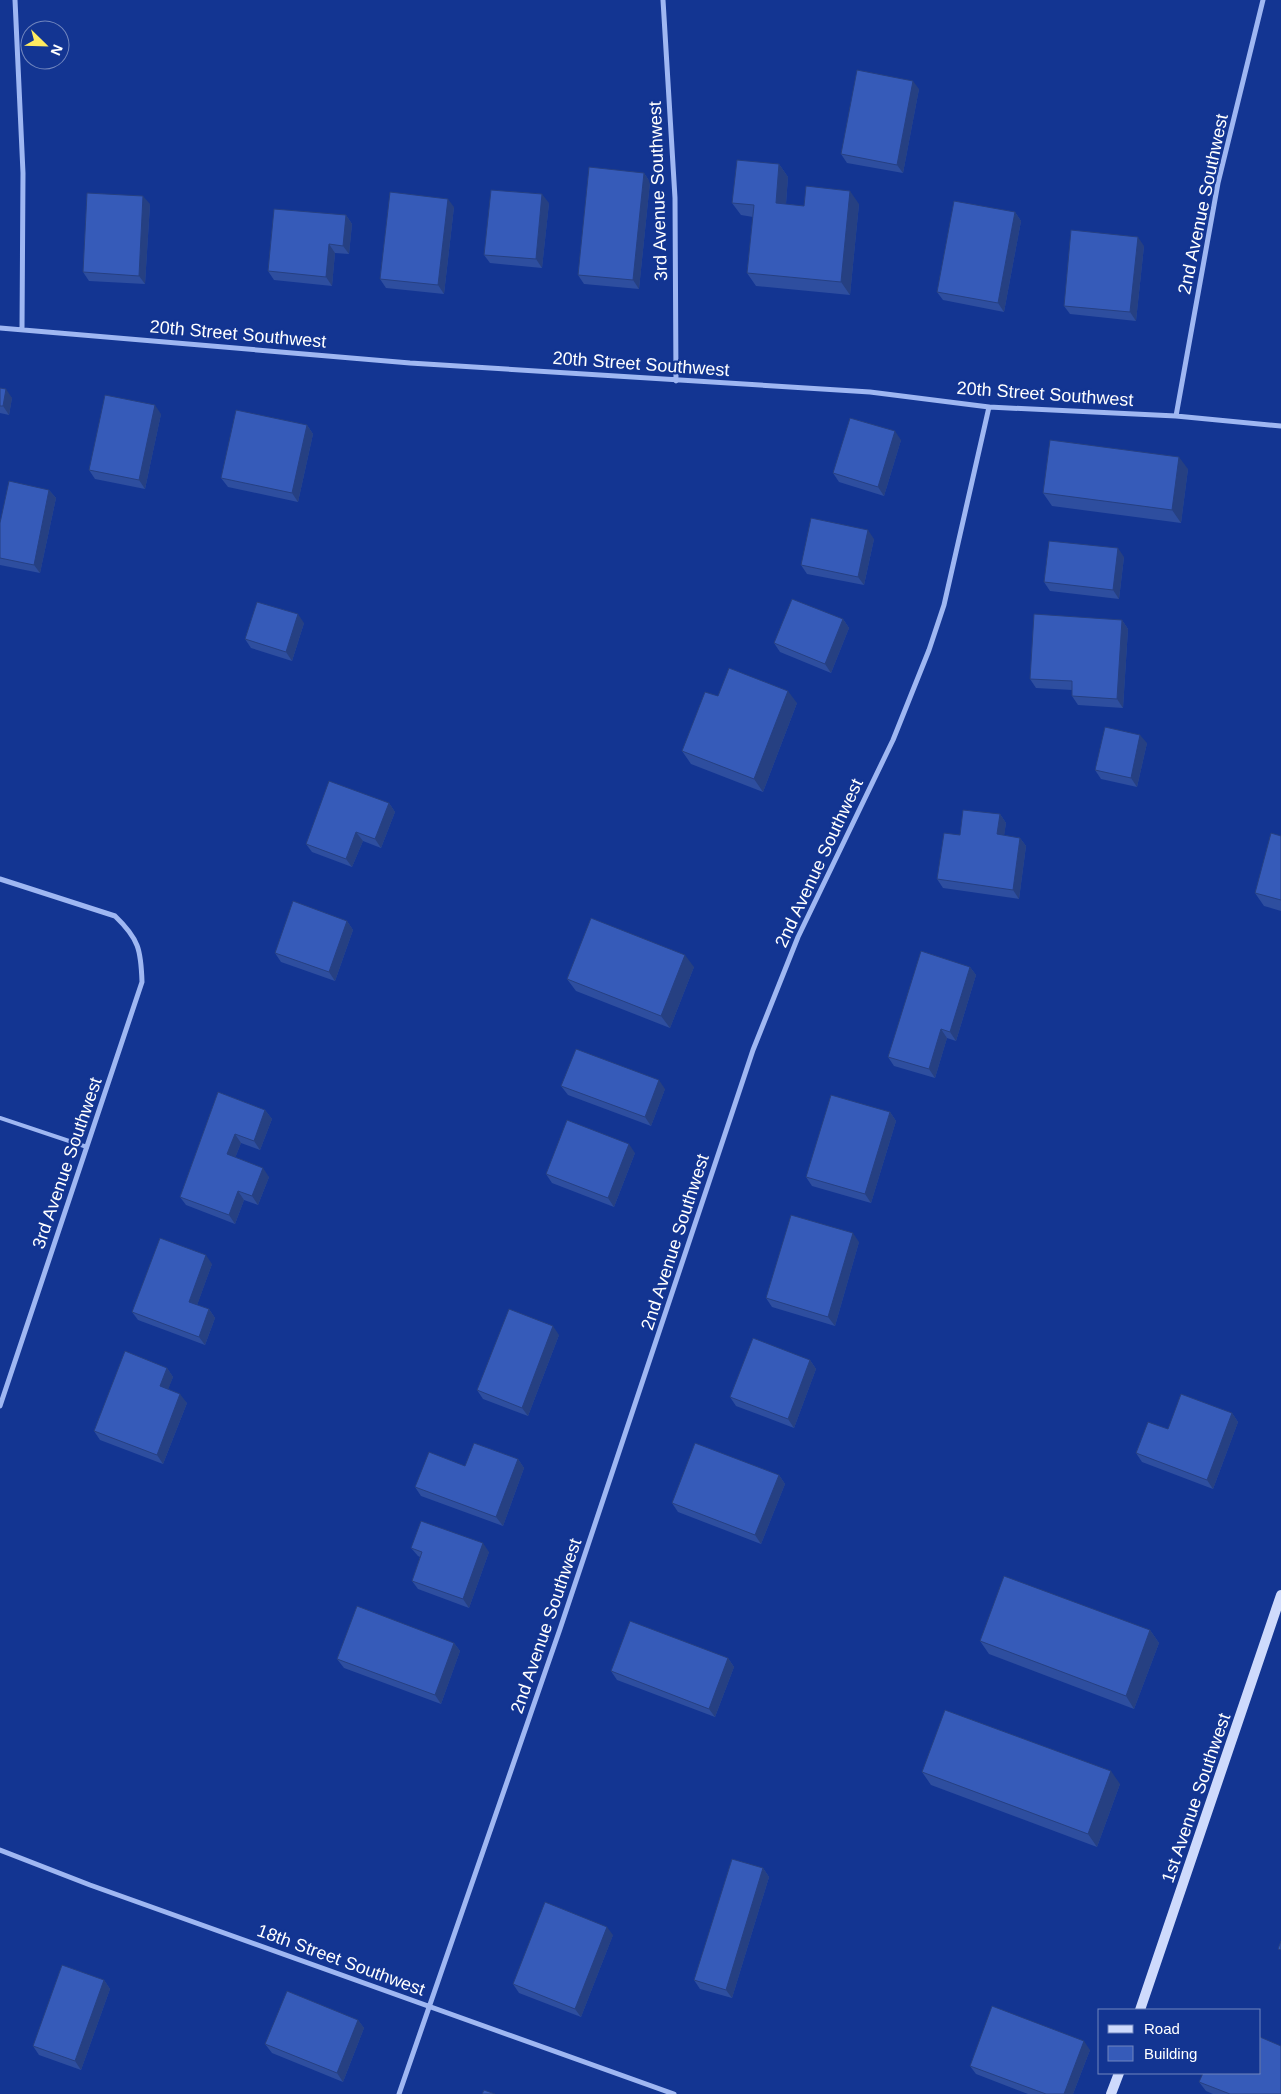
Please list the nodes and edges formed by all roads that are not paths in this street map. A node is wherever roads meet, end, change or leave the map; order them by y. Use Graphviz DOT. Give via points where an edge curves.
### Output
graph roads {
  1 [pos="15,0"];
  2 [pos="664,0"];
  3 [pos="1263,0"];
  4 [pos="0,328"];
  5 [pos="22,329"];
  6 [pos="676,381"];
  7 [pos="989,407"];
  8 [pos="1176,416"];
  9 [pos="1281,426"];
  10 [pos="0,879"];
  11 [pos="0,1118"];
  12 [pos="87,1147"];
  13 [pos="0,1406"];
  14 [pos="1281,1595"];
  15 [pos="0,1850"];
  16 [pos="428,2006"];
  17 [pos="1140,2009"];
  18 [pos="1119,2074"];
  19 [pos="399,2094"];
  20 [pos="674,2094"];
  21 [pos="1111,2094"];
  1 -- 5 [label="street" via="23,173"];
  2 -- 6 [label="street, 3rd Avenue Southwest" via="675,198"];
  3 -- 8 [label="street, 2nd Avenue Southwest" via="1218,184"];
  4 -- 5 [label="street, 20th Street Southwest"];
  5 -- 6 [label="street, 20th Street Southwest" via="410,363"];
  6 -- 7 [label="street, 20th Street Southwest" via="870,392"];
  7 -- 8 [label="street, 20th Street Southwest"];
  7 -- 16 [label="street, 2nd Avenue Southwest" via="944,605 929,650 893,740 798,937 753,1050 560,1629"];
  8 -- 9 [label="street, 20th Street Southwest"];
  10 -- 12 [label="street, 3rd Avenue Southwest" via="115,916 129,929 141,954 142,982"];
  11 -- 12 [label="lane"];
  12 -- 13 [label="street, 3rd Avenue Southwest"];
  14 -- 17 [label="main road, 1st Avenue Southwest"];
  15 -- 16 [label="street, 18th Street Southwest"];
  16 -- 19 [label="street, 2nd Avenue Southwest"];
  16 -- 20 [label="street, 18th Street Southwest"];
  18 -- 21 [label="main road"];
}
